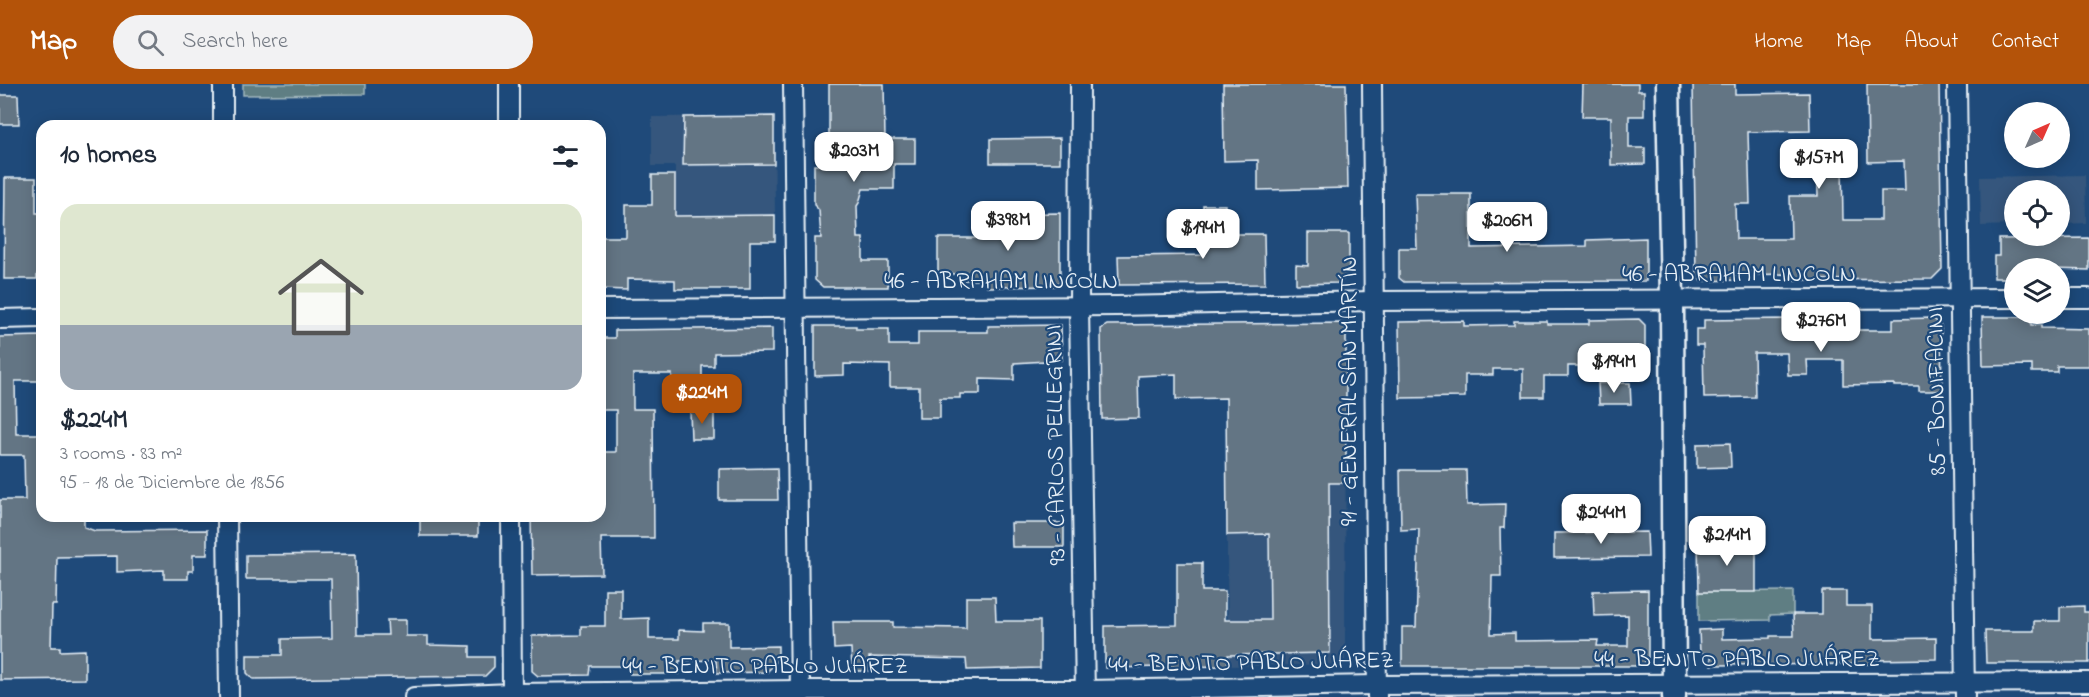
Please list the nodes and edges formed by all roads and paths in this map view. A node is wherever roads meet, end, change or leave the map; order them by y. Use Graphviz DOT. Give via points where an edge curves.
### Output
graph roads {
  1 [pos="223,84"];
  2 [pos="509,84"];
  3 [pos="793,84"];
  4 [pos="1080,84"];
  5 [pos="1372,84"];
  6 [pos="1668,84"];
  7 [pos="1957,84"];
  8 [pos="223,120"];
  9 [pos="509,120"];
  10 [pos="1961,298"];
  11 [pos="2004,298"];
  12 [pos="2070,298"];
  13 [pos="2089,298"];
  14 [pos="1672,299"];
  15 [pos="1373,301"];
  16 [pos="1079,306"];
  17 [pos="795,307"];
  18 [pos="606,309"];
  19 [pos="36,318"];
  20 [pos="0,319"];
  21 [pos="227,522"];
  22 [pos="511,522"];
  23 [pos="2089,682"];
  24 [pos="1674,690"];
  25 [pos="1965,690"];
  26 [pos="1376,691"];
  27 [pos="800,693"];
  28 [pos="1085,694"];
  29 [pos="512,695"];
  30 [pos="229,697"];
  31 [pos="414,697"];
  1 -- 8 [label="street"];
  2 -- 9 [label="street"];
  3 -- 17 [label="street"];
  4 -- 16 [label="street, 93 - CARLOS PELLEGRINI"];
  5 -- 15 [label="street, 91 - GENERAL SAN MARTÍN"];
  6 -- 14 [label="street"];
  7 -- 10 [label="street, 85 - BONIFACINI"];
  10 -- 11 [label="street, 46 - ABRAHAM LINCOLN"];
  10 -- 14 [label="street, 46 - ABRAHAM LINCOLN"];
  10 -- 25 [label="street, 85 - BONIFACINI"];
  12 -- 13 [label="street"];
  14 -- 15 [label="street, 46 - ABRAHAM LINCOLN"];
  14 -- 24 [label="street"];
  15 -- 16 [label="street, 46 - ABRAHAM LINCOLN"];
  15 -- 26 [label="street, 91 - GENERAL SAN MARTÍN"];
  16 -- 17 [label="street, 46 - ABRAHAM LINCOLN"];
  16 -- 28 [label="street, 93 - CARLOS PELLEGRINI"];
  17 -- 18 [label="street, 46 - ABRAHAM LINCOLN"];
  17 -- 27 [label="street"];
  19 -- 20 [label="street"];
  21 -- 30 [label="street"];
  22 -- 29 [label="street"];
  23 -- 25 [label="street, 44 - BENITO PABLO JUÁREZ"];
  24 -- 25 [label="street, 44 - BENITO PABLO JUÁREZ"];
  24 -- 26 [label="street, 44 - BENITO PABLO JUÁREZ"];
  26 -- 28 [label="street, 44 - BENITO PABLO JUÁREZ"];
  27 -- 28 [label="street, 44 - BENITO PABLO JUÁREZ"];
  27 -- 29 [label="street, 44 - BENITO PABLO JUÁREZ"];
  29 -- 31 [label="street, 44 - BENITO PABLO JUÁREZ"];
}
